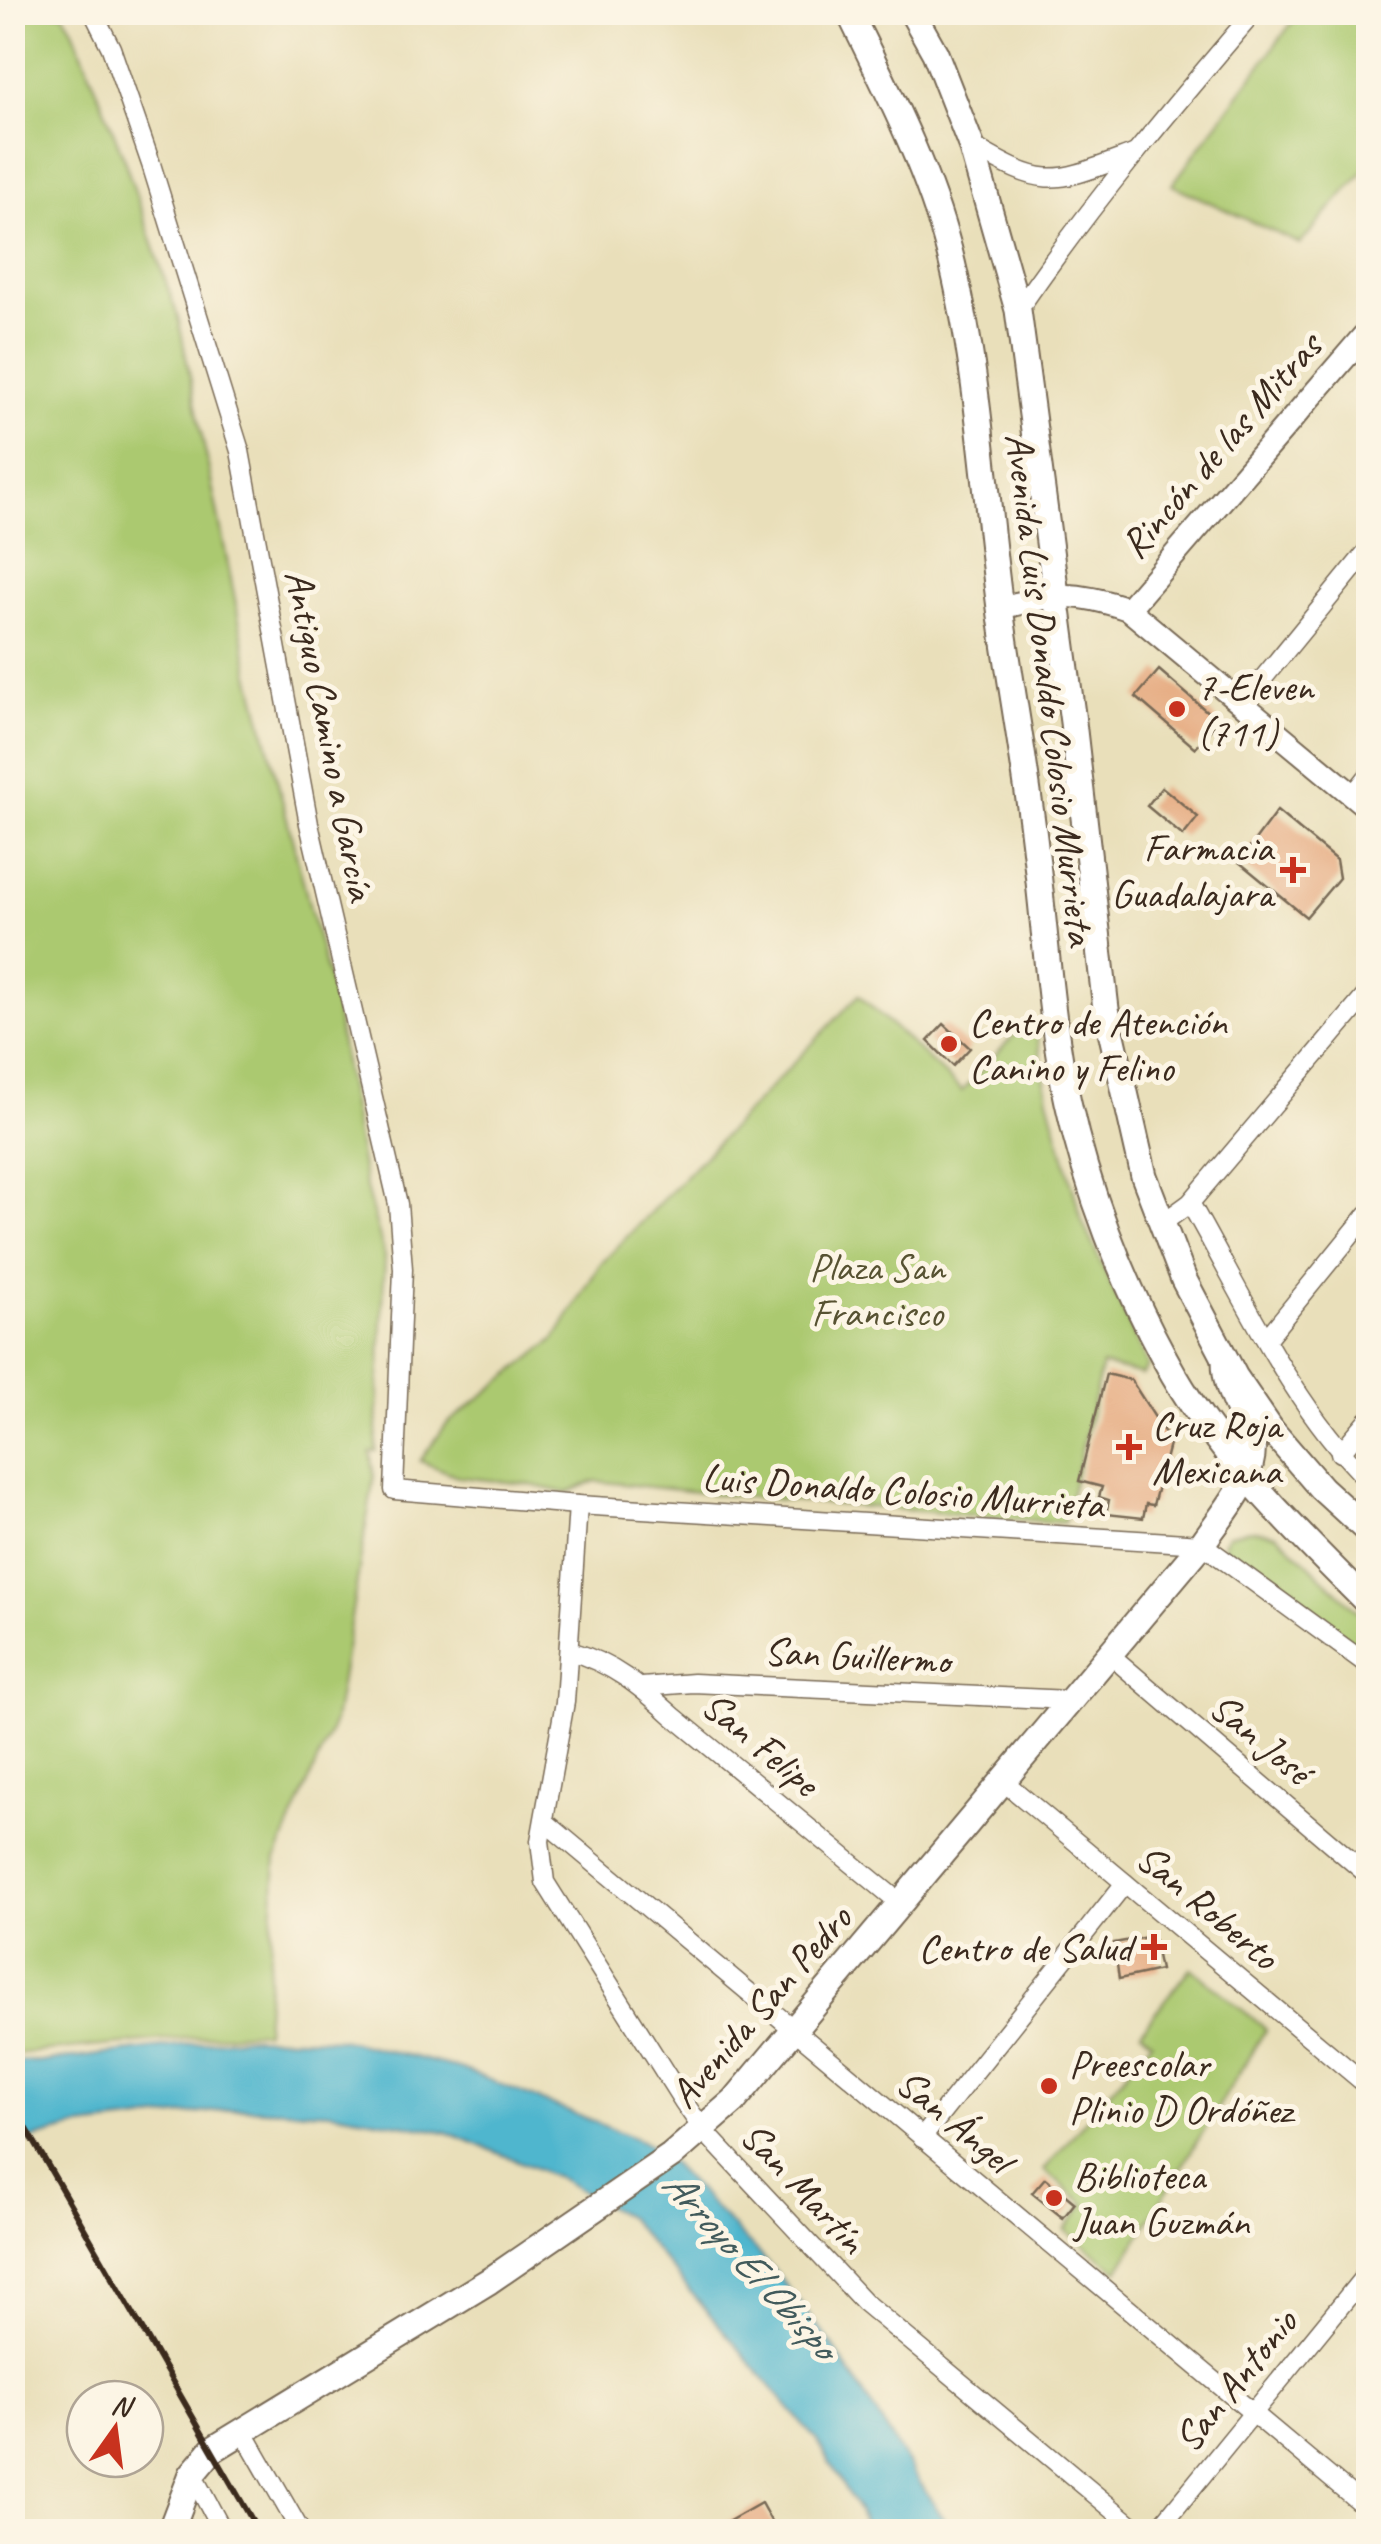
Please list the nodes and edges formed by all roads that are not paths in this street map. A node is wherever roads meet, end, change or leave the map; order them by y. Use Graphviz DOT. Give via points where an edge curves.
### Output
graph roads {
  1 [pos="94,12"];
  2 [pos="849,12"];
  3 [pos="912,12"];
  4 [pos="1254,12"];
  5 [pos="971,146"];
  6 [pos="1133,154"];
  7 [pos="1018,310"];
  8 [pos="1368,331"];
  9 [pos="1368,550"];
  10 [pos="1055,594"];
  11 [pos="1000,608"];
  12 [pos="1128,609"];
  13 [pos="1243,703"];
  14 [pos="1368,776"];
  15 [pos="1361,802"];
  16 [pos="1368,993"];
  17 [pos="1190,1203"];
  18 [pos="1368,1214"];
  19 [pos="1161,1224"];
  20 [pos="1267,1338"];
  21 [pos="1225,1360"];
  22 [pos="1368,1420"];
  23 [pos="1340,1453"];
  24 [pos="1246,1478"];
  25 [pos="1368,1480"];
  26 [pos="394,1490"];
  27 [pos="578,1505"];
  28 [pos="1368,1531"];
  29 [pos="1202,1544"];
  30 [pos="1368,1603"];
  31 [pos="570,1652"];
  32 [pos="1109,1654"];
  33 [pos="1368,1665"];
  34 [pos="642,1687"];
  35 [pos="1069,1700"];
  36 [pos="1003,1780"];
  37 [pos="544,1821"];
  38 [pos="1368,1875"];
  39 [pos="1124,1882"];
  40 [pos="900,1903"];
  41 [pos="792,2031"];
  42 [pos="1368,2086"];
  43 [pos="704,2131"];
  44 [pos="922,2138"];
  45 [pos="1365,2282"];
  46 [pos="1255,2414"];
  47 [pos="244,2430"];
  48 [pos="192,2474"];
  49 [pos="1368,2509"];
  50 [pos="170,2532"];
  51 [pos="223,2532"];
  52 [pos="301,2532"];
  53 [pos="1140,2532"];
  54 [pos="1156,2532"];
  1 -- 26 [label="street, Antiguo Camino a García" via="151,164 240,450 309,824 398,1204 403,1268"];
  2 -- 11 [label="main road, Avenida Luis Donaldo Colosio Murrieta" via="920,160 949,251 973,364"];
  3 -- 5 [label="main road, Avenida Luis Donaldo Colosio Murrieta"];
  4 -- 6 [label="street"];
  5 -- 6 [label="street" via="1038,179 1072,177"];
  5 -- 7 [label="main road, Avenida Luis Donaldo Colosio Murrieta"];
  6 -- 7 [label="street"];
  7 -- 10 [label="main road, Avenida Luis Donaldo Colosio Murrieta"];
  8 -- 12 [label="street, Rincón de las Mitras"];
  9 -- 13 [label="street"];
  10 -- 11 [label="street"];
  10 -- 12 [label="street"];
  10 -- 19 [label="main road, Avenida Luis Donaldo Colosio Murrieta" via="1106,1009 1130,1126"];
  11 -- 24 [label="main road, Avenida Luis Donaldo Colosio Murrieta" via="1068,1103 1098,1205 1166,1362"];
  12 -- 13 [label="street"];
  13 -- 15 [label="street"];
  14 -- 15 [label="street"];
  16 -- 17 [label="street"];
  17 -- 19 [label="street"];
  17 -- 20 [label="street"];
  18 -- 20 [label="street"];
  19 -- 21 [label="main road, Avenida Luis Donaldo Colosio Murrieta"];
  20 -- 23 [label="street" via="1292,1387"];
  21 -- 24 [label="main road" via="1229,1394 1253,1445"];
  21 -- 28 [label="main road, Avenida Luis Donaldo Colosio Murrieta" via="1272,1431"];
  22 -- 23 [label="street"];
  23 -- 25 [label="street"];
  24 -- 29 [label="main road, Avenida San Pedro"];
  24 -- 30 [label="main road, Avenida Luis Donaldo Colosio Murrieta"];
  26 -- 27 [label="street, Luis Donaldo Colosio Murrieta"];
  27 -- 29 [label="street, Luis Donaldo Colosio Murrieta"];
  27 -- 31 [label="street, San Martín"];
  29 -- 32 [label="main road, Avenida San Pedro"];
  29 -- 33 [label="street"];
  31 -- 34 [label="street, San Felipe" via="598,1659"];
  31 -- 37 [label="street, San Martín"];
  32 -- 35 [label="main road, Avenida San Pedro"];
  32 -- 38 [label="street, San José"];
  34 -- 35 [label="street, San Guillermo" via="693,1683"];
  34 -- 40 [label="street, San Felipe"];
  35 -- 36 [label="main road, Avenida San Pedro"];
  36 -- 39 [label="street, San Roberto"];
  36 -- 40 [label="main road, Avenida San Pedro"];
  37 -- 41 [label="street, San Ángel"];
  37 -- 43 [label="street, San Martín" via="545,1882"];
  39 -- 42 [label="street, San Roberto"];
  39 -- 44 [label="street"];
  40 -- 41 [label="main road, Avenida San Pedro"];
  41 -- 43 [label="main road, Avenida San Pedro"];
  41 -- 44 [label="street, San Ángel"];
  43 -- 47 [label="main road, Avenida San Pedro" via="489,2281"];
  43 -- 53 [label="street, San Martín" via="864,2302"];
  44 -- 46 [label="street, San Ángel"];
  45 -- 46 [label="street, San Antonio"];
  46 -- 49 [label="street, San Ángel"];
  46 -- 54 [label="street, San Antonio"];
  47 -- 48 [label="main road, Avenida San Pedro" via="212,2450"];
  47 -- 52 [label="street"];
  48 -- 50 [label="main road, Avenida San Pedro"];
  48 -- 51 [label="street"];
}
